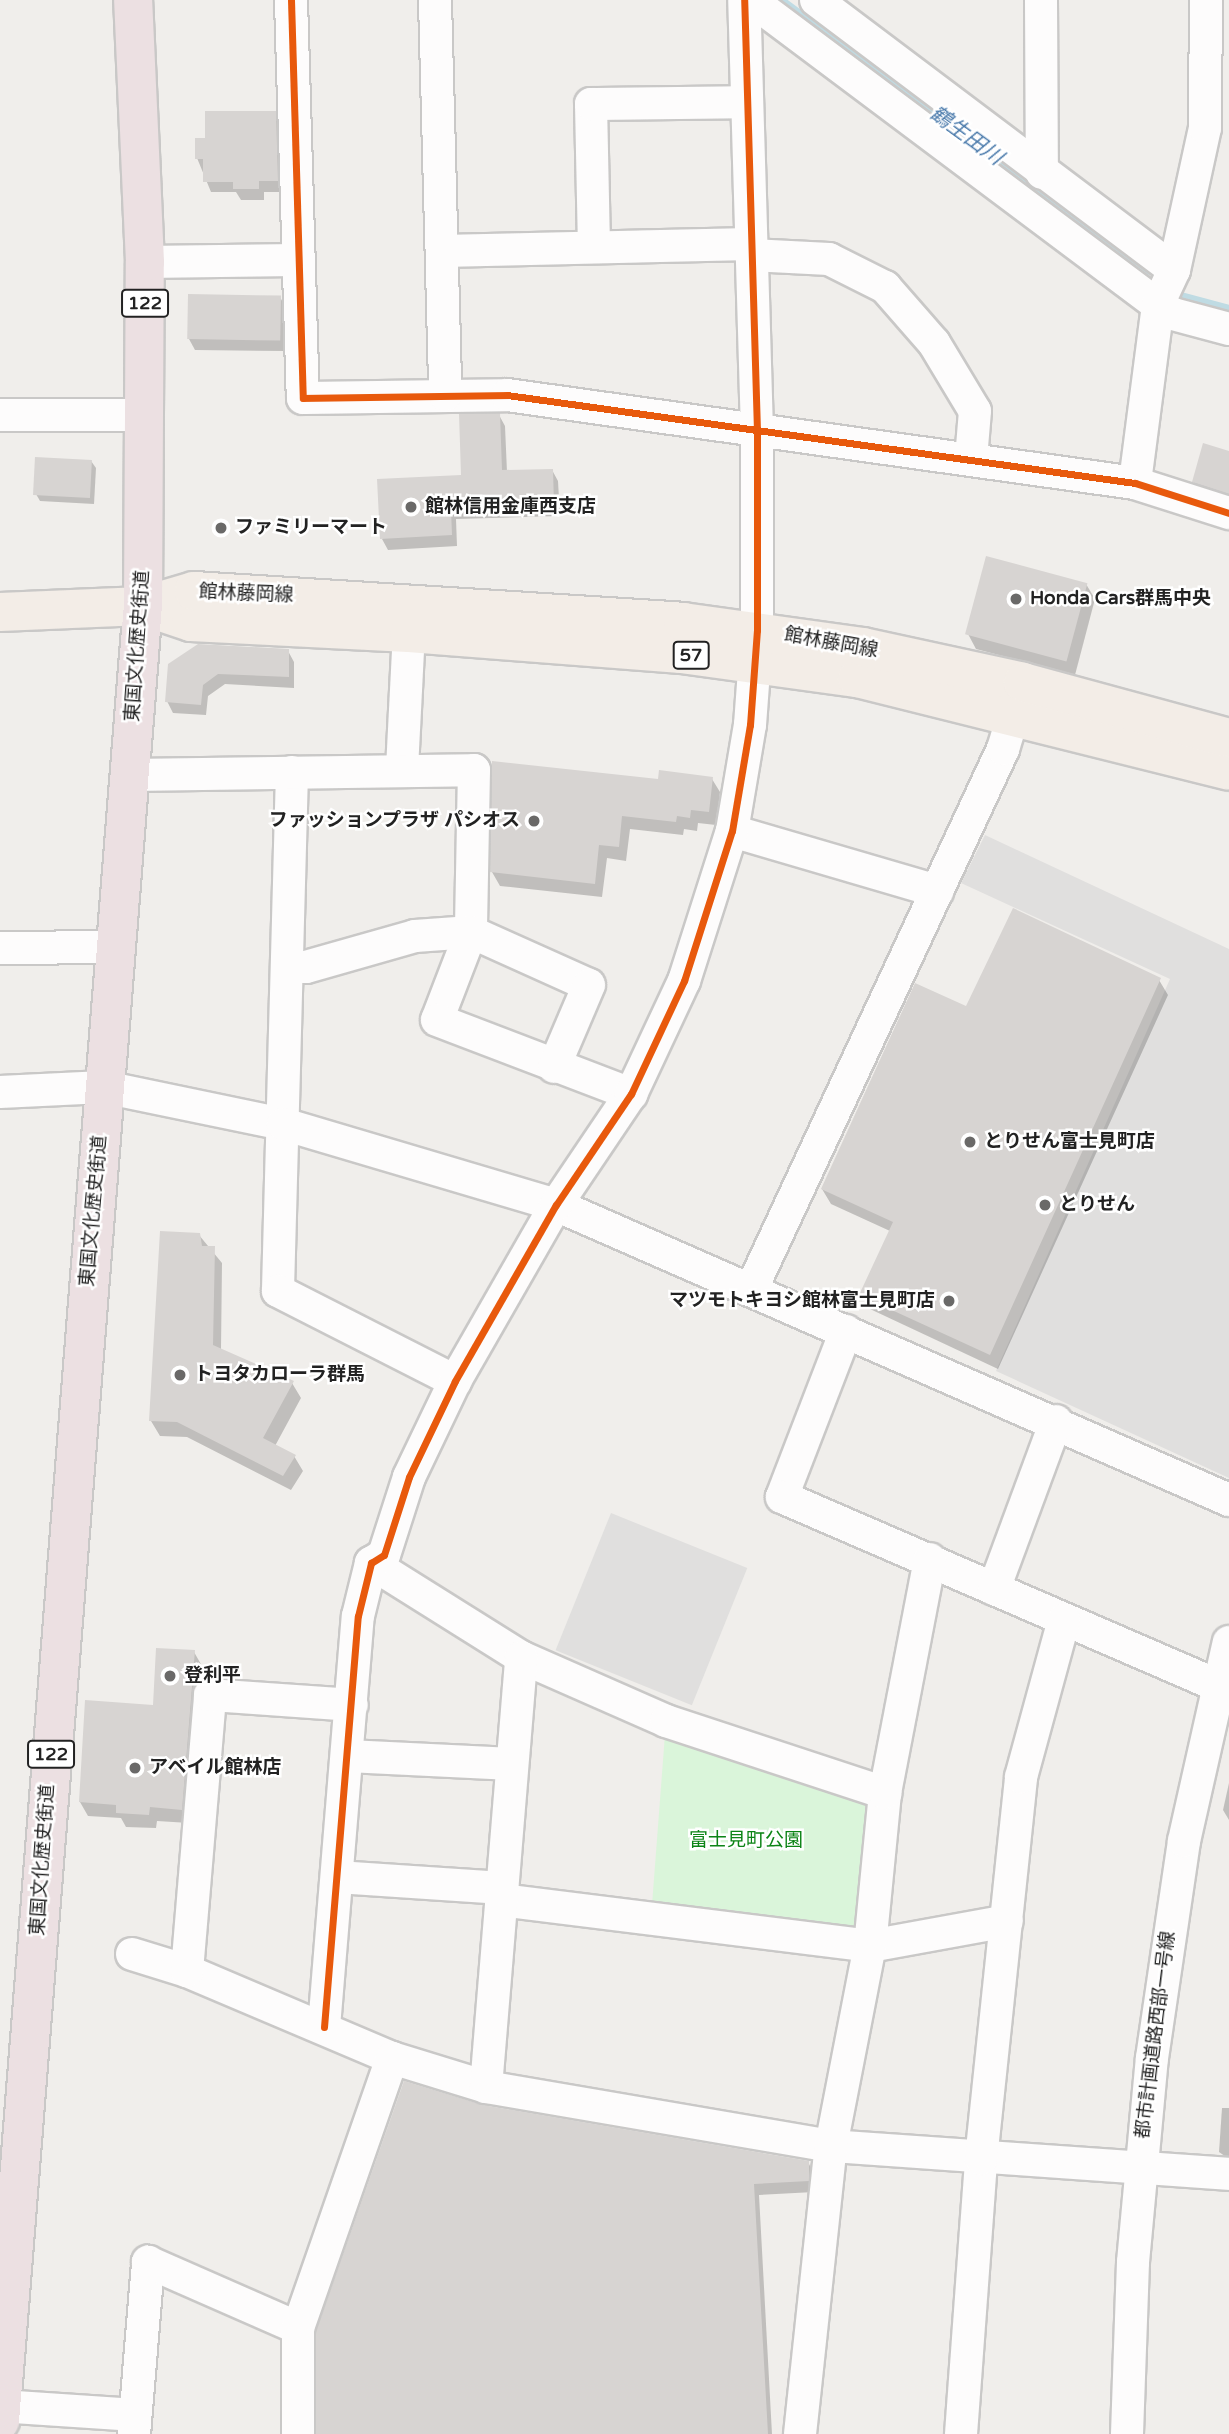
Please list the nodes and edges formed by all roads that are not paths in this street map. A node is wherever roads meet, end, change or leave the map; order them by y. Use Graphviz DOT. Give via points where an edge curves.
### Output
graph roads {
  1 [pos="133,0"];
  2 [pos="291,0"];
  3 [pos="435,0"];
  4 [pos="744,0"];
  5 [pos="751,0"];
  6 [pos="816,0"];
  7 [pos="1041,0"];
  8 [pos="1206,0"];
  9 [pos="746,102"];
  10 [pos="1042,173"];
  11 [pos="594,247"];
  12 [pos="751,250"];
  13 [pos="442,251"];
  14 [pos="296,260"];
  15 [pos="145,262"];
  16 [pos="1174,270"];
  17 [pos="1158,305"];
  18 [pos="1229,329"];
  19 [pos="445,395"];
  20 [pos="0,415"];
  21 [pos="146,415"];
  22 [pos="757,431"];
  23 [pos="971,459"];
  24 [pos="1135,483"];
  25 [pos="1229,513"];
  26 [pos="143,606"];
  27 [pos="0,612"];
  28 [pos="409,633"];
  29 [pos="756,647"];
  30 [pos="1014,714"];
  31 [pos="1229,738"];
  32 [pos="402,769"];
  33 [pos="1229,771"];
  34 [pos="292,772"];
  35 [pos="129,775"];
  36 [pos="732,831"];
  37 [pos="937,891"];
  38 [pos="471,932"];
  39 [pos="115,947"];
  40 [pos="0,948"];
  41 [pos="287,967"];
  42 [pos="554,1067"];
  43 [pos="104,1087"];
  44 [pos="0,1092"];
  45 [pos="631,1094"];
  46 [pos="283,1124"];
  47 [pos="556,1205"];
  48 [pos="751,1290"];
  49 [pos="846,1331"];
  50 [pos="455,1381"];
  51 [pos="1056,1421"];
  52 [pos="1229,1500"];
  53 [pos="930,1559"];
  54 [pos="371,1563"];
  55 [pos="994,1589"];
  56 [pos="1064,1620"];
  57 [pos="1229,1642"];
  58 [pos="521,1657"];
  59 [pos="1224,1688"];
  60 [pos="352,1705"];
  61 [pos="348,1756"];
  62 [pos="512,1764"];
  63 [pos="885,1793"];
  64 [pos="338,1877"];
  65 [pos="501,1894"];
  66 [pos="1007,1921"];
  67 [pos="870,1946"];
  68 [pos="132,1954"];
  69 [pos="187,1971"];
  70 [pos="324,2027"];
  71 [pos="391,2058"];
  72 [pos="486,2087"];
  73 [pos="831,2146"];
  74 [pos="981,2159"];
  75 [pos="1139,2170"];
  76 [pos="1229,2174"];
  77 [pos="298,2328"];
  78 [pos="0,2411"];
  79 [pos="135,2425"];
  80 [pos="298,2434"];
  81 [pos="800,2434"];
  82 [pos="961,2434"];
  83 [pos="1127,2434"];
  1 -- 15 [label="highway, 東国文化歴史街道 / 122"];
  2 -- 14 [label="street"];
  3 -- 13 [label="street"];
  4 -- 9 [label="street"];
  5 -- 17 [label="street"];
  6 -- 10 [label="street"];
  7 -- 10 [label="street"];
  8 -- 16 [label="street" via="1205,128"];
  9 -- 11 [label="street" via="591,104"];
  9 -- 12 [label="street"];
  10 -- 16 [label="street"];
  11 -- 12 [label="street"];
  11 -- 13 [label="street"];
  12 -- 22 [label="street"];
  12 -- 23 [label="street" via="829,259 885,287 934,343 975,411"];
  13 -- 19 [label="street"];
  14 -- 15 [label="street"];
  14 -- 19 [label="street" via="303,398"];
  15 -- 21 [label="highway, 東国文化歴史街道 / 122"];
  16 -- 17 [label="street"];
  17 -- 18 [label="street" via="1173,314"];
  17 -- 24 [label="street"];
  19 -- 22 [label="street" via="507,395"];
  20 -- 21 [label="street"];
  21 -- 26 [label="highway, 東国文化歴史街道 / 122"];
  22 -- 23 [label="street"];
  22 -- 29 [label="street"];
  23 -- 24 [label="street"];
  24 -- 25 [label="street"];
  26 -- 27 [label="main road"];
  26 -- 28 [label="main road, 館林藤岡線 / 57" via="191,622"];
  26 -- 29 [label="main road, 館林藤岡線 / 57" via="194,591 601,615"];
  26 -- 35 [label="highway, 東国文化歴史街道 / 122"];
  28 -- 29 [label="main road, 館林藤岡線 / 57"];
  28 -- 32 [label="street"];
  29 -- 30 [label="main road, 館林藤岡線 / 57" via="857,678"];
  29 -- 31 [label="main road, 館林藤岡線 / 57" via="863,647 1023,682"];
  29 -- 36 [label="street"];
  30 -- 33 [label="main road, 館林藤岡線 / 57"];
  30 -- 37 [label="street"];
  32 -- 34 [label="street"];
  32 -- 38 [label="street" via="474,770"];
  34 -- 35 [label="street"];
  34 -- 41 [label="street"];
  35 -- 39 [label="highway, 東国文化歴史街道 / 122"];
  36 -- 37 [label="street"];
  36 -- 45 [label="street" via="684,981"];
  37 -- 48 [label="street"];
  38 -- 41 [label="street" via="415,936 306,967"];
  38 -- 42 [label="street" via="589,985"];
  38 -- 42 [label="street" via="437,1020"];
  39 -- 40 [label="street"];
  39 -- 43 [label="highway, 東国文化歴史街道 / 122"];
  41 -- 46 [label="street"];
  42 -- 45 [label="street"];
  43 -- 44 [label="street"];
  43 -- 46 [label="street"];
  43 -- 78 [label="highway, 東国文化歴史街道 / 122"];
  45 -- 47 [label="street"];
  46 -- 47 [label="street"];
  46 -- 50 [label="street" via="278,1292"];
  47 -- 48 [label="street"];
  47 -- 50 [label="street"];
  48 -- 49 [label="street"];
  49 -- 51 [label="street"];
  49 -- 53 [label="street" via="782,1497"];
  50 -- 54 [label="street" via="409,1477 384,1556"];
  51 -- 52 [label="street"];
  51 -- 55 [label="street"];
  53 -- 55 [label="street"];
  53 -- 63 [label="street"];
  54 -- 58 [label="street"];
  54 -- 60 [label="street" via="358,1616"];
  55 -- 56 [label="street"];
  56 -- 59 [label="street"];
  56 -- 66 [label="street" via="1021,1777"];
  57 -- 59 [label="street, 都市計画道路西部一号線"];
  58 -- 62 [label="street"];
  58 -- 63 [label="street" via="666,1721"];
  59 -- 75 [label="street, 都市計画道路西部一号線" via="1184,1840"];
  60 -- 61 [label="street"];
  60 -- 69 [label="street" via="210,1695"];
  61 -- 62 [label="street"];
  61 -- 64 [label="street"];
  62 -- 65 [label="street"];
  63 -- 67 [label="street"];
  64 -- 65 [label="street"];
  64 -- 70 [label="street"];
  65 -- 67 [label="street"];
  65 -- 72 [label="street"];
  66 -- 67 [label="street"];
  66 -- 74 [label="street"];
  67 -- 73 [label="street"];
  68 -- 69 [label="street"];
  69 -- 70 [label="street"];
  70 -- 71 [label="street"];
  71 -- 72 [label="street"];
  71 -- 77 [label="street"];
  72 -- 73 [label="street"];
  73 -- 74 [label="street"];
  73 -- 81 [label="street"];
  74 -- 75 [label="street"];
  74 -- 82 [label="street"];
  75 -- 76 [label="street"];
  75 -- 83 [label="street, 都市計画道路西部一号線"];
  77 -- 79 [label="street" via="148,2262"];
  77 -- 80 [label="street"];
  78 -- 79 [label="street"];
}
